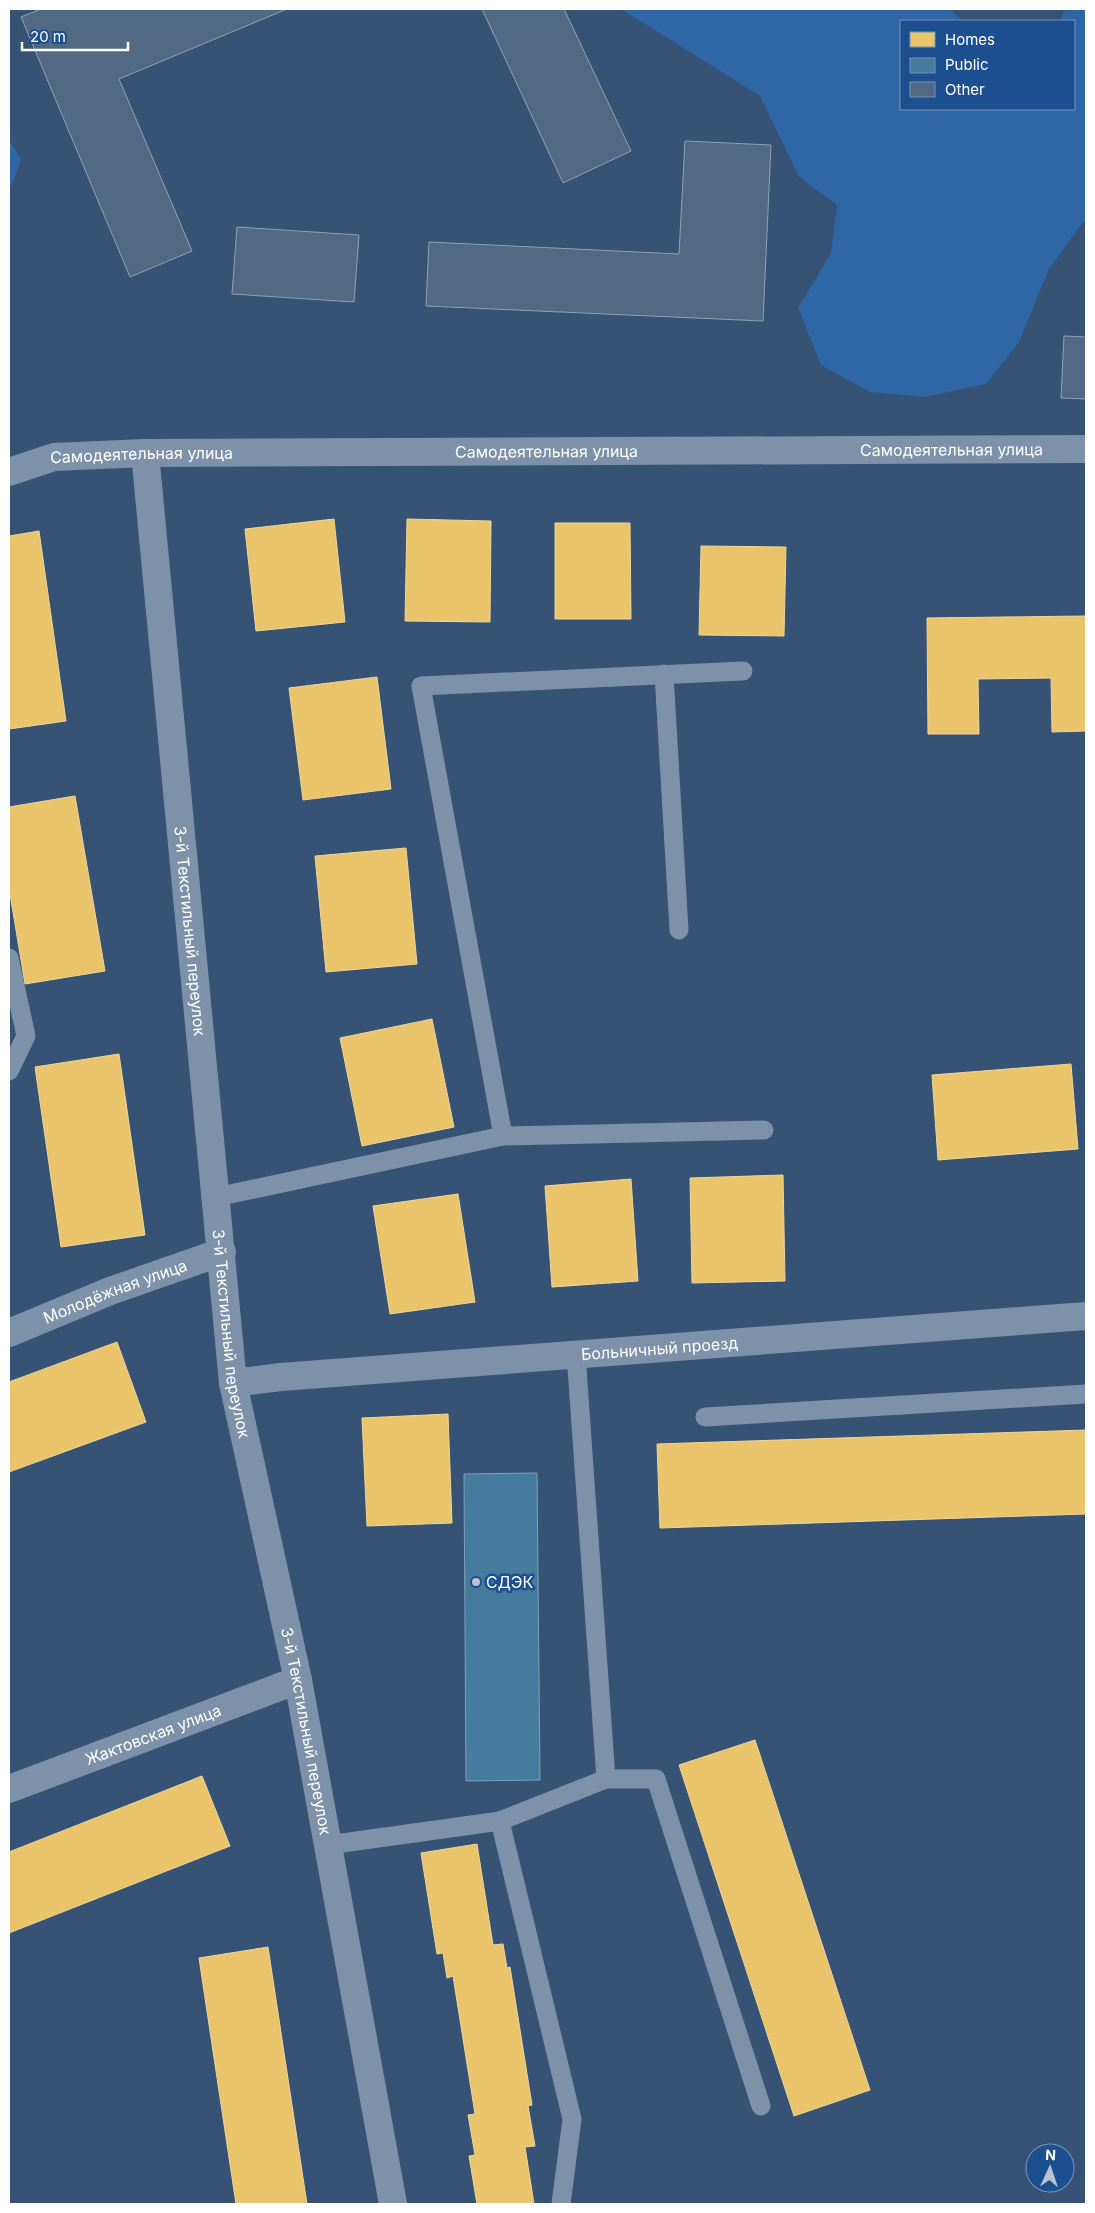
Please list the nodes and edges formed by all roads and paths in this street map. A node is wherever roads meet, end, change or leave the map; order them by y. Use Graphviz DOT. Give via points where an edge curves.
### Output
graph roads {
  1 [pos="1086,449"];
  2 [pos="145,453"];
  3 [pos="9,472"];
  4 [pos="743,671"];
  5 [pos="664,674"];
  6 [pos="679,930"];
  7 [pos="9,958"];
  8 [pos="9,1071"];
  9 [pos="764,1130"];
  10 [pos="503,1136"];
  11 [pos="216,1197"];
  12 [pos="222,1252"];
  13 [pos="1086,1316"];
  14 [pos="9,1333"];
  15 [pos="576,1354"];
  16 [pos="233,1383"];
  17 [pos="1086,1394"];
  18 [pos="705,1417"];
  19 [pos="298,1680"];
  20 [pos="606,1778"];
  21 [pos="9,1789"];
  22 [pos="500,1821"];
  23 [pos="328,1846"];
  24 [pos="761,2106"];
  25 [pos="393,2204"];
  26 [pos="561,2204"];
  1 -- 2 [label="street, Самодеятельная улица"];
  2 -- 3 [label="street, Самодеятельная улица" via="54,456"];
  2 -- 11 [label="street, 3-й Текстильный переулок"];
  4 -- 5 [label="lane"];
  5 -- 6 [label="lane"];
  5 -- 10 [label="lane" via="421,686"];
  7 -- 8 [label="lane" via="26,1036"];
  9 -- 10 [label="lane"];
  10 -- 11 [label="lane"];
  11 -- 12 [label="street, 3-й Текстильный переулок"];
  12 -- 14 [label="street, Молодёжная улица" via="110,1291"];
  12 -- 16 [label="street, 3-й Текстильный переулок"];
  13 -- 15 [label="street, Больничный проезд"];
  15 -- 16 [label="street, Больничный проезд" via="281,1376"];
  15 -- 20 [label="lane"];
  16 -- 19 [label="street, 3-й Текстильный переулок"];
  17 -- 18 [label="lane"];
  19 -- 21 [label="street, Жактовская улица"];
  19 -- 23 [label="street, 3-й Текстильный переулок"];
  20 -- 22 [label="lane"];
  20 -- 24 [label="lane" via="656,1779"];
  22 -- 23 [label="lane"];
  22 -- 26 [label="lane" via="572,2119"];
  23 -- 25 [label="street, 3-й Текстильный переулок"];
}
